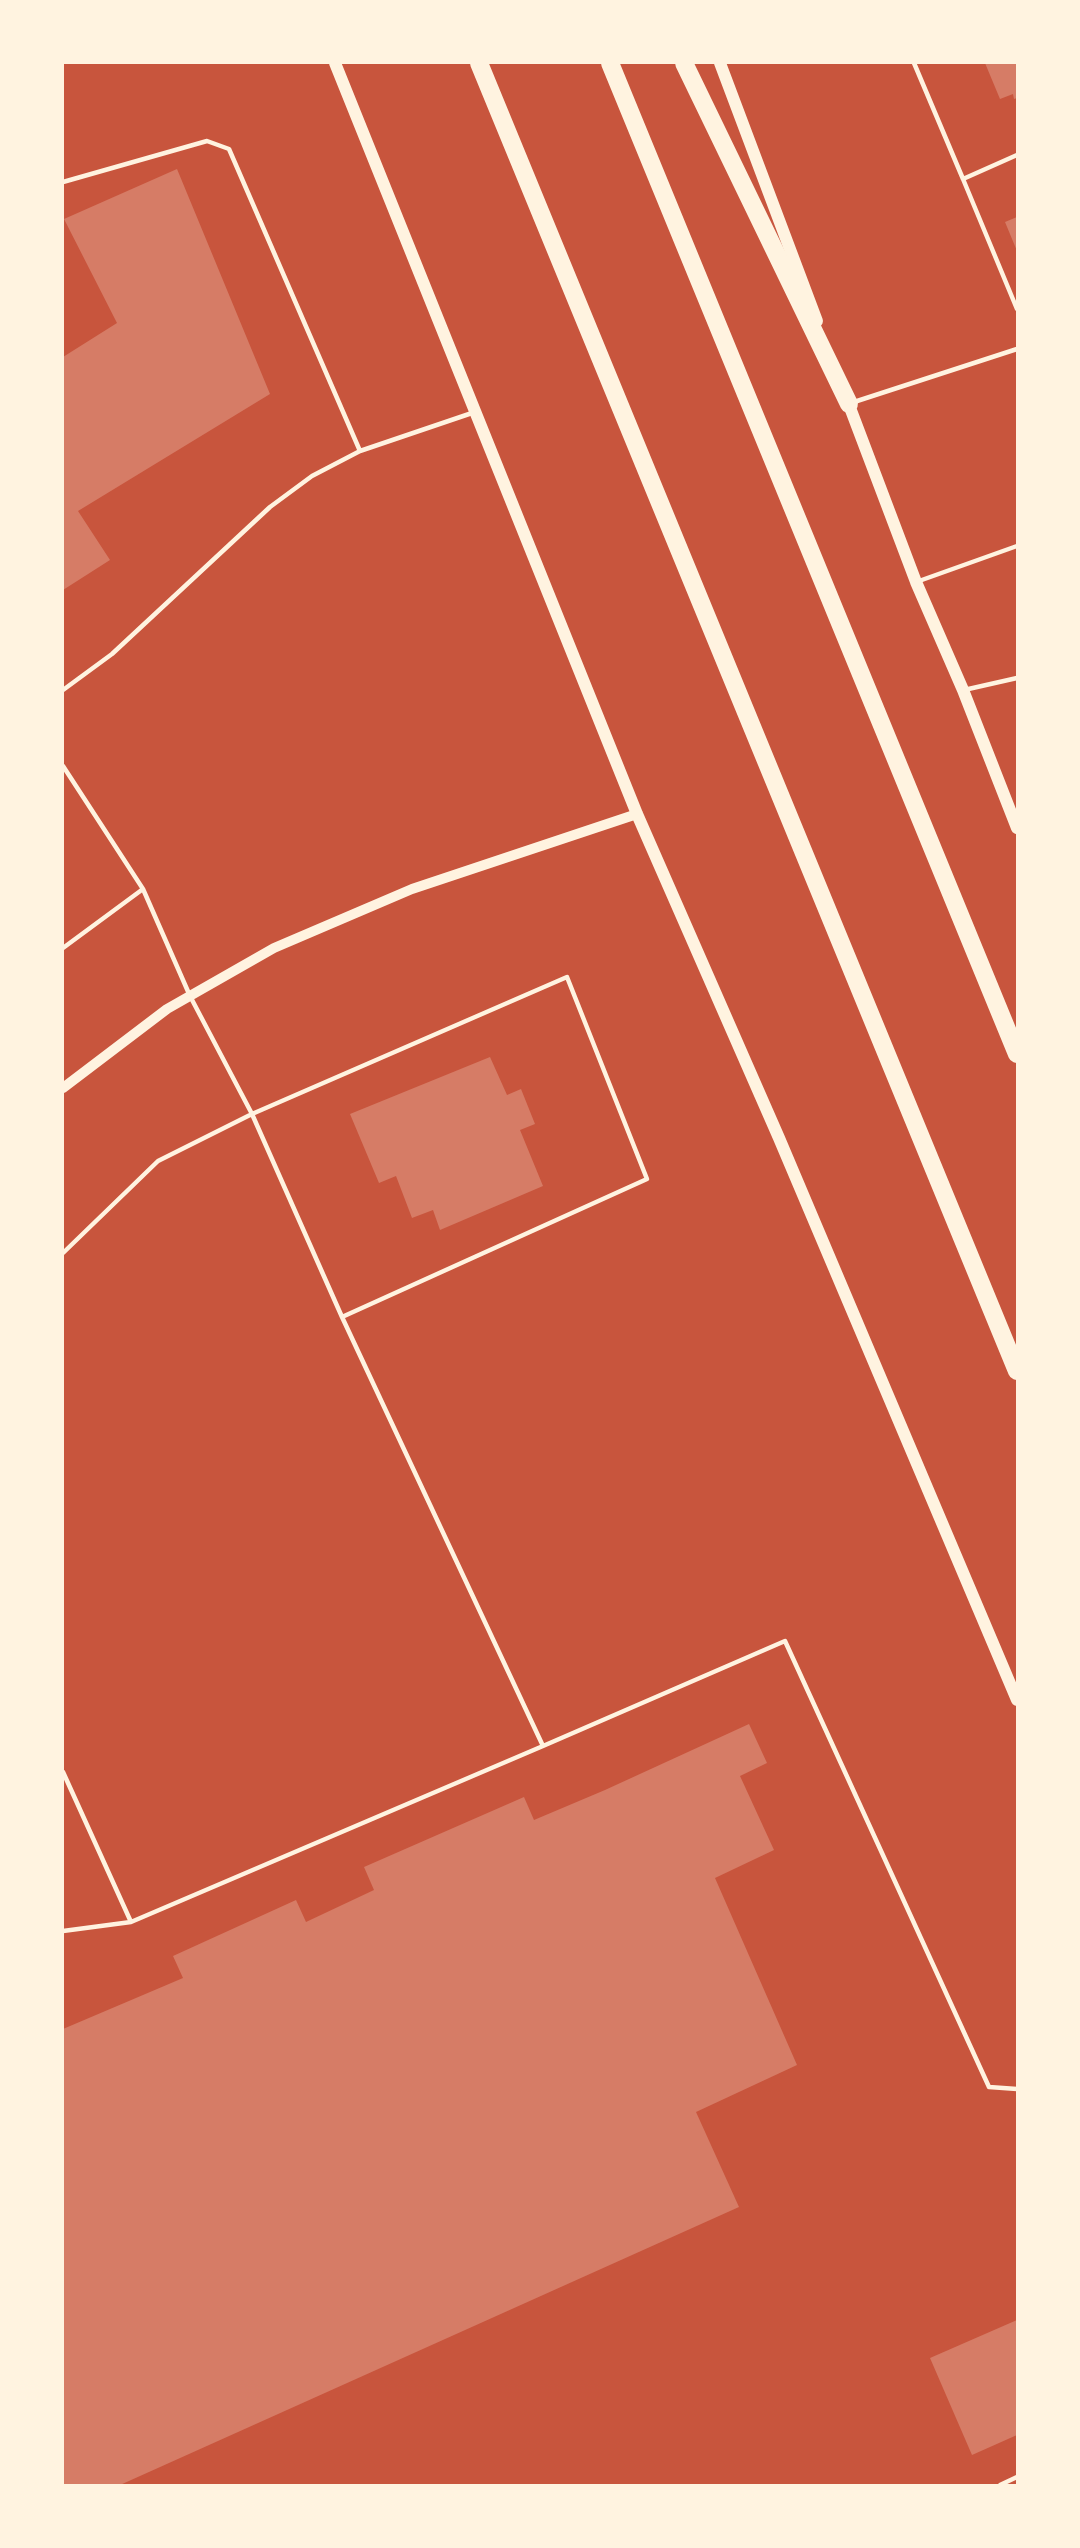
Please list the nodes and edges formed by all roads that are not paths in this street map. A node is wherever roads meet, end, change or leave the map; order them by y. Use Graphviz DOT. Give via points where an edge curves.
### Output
graph roads {
  1 [pos="335,63"];
  2 [pos="479,63"];
  3 [pos="610,63"];
  4 [pos="684,63"];
  5 [pos="720,63"];
  6 [pos="914,63"];
  7 [pos="1017,154"];
  8 [pos="963,179"];
  9 [pos="63,182"];
  10 [pos="1017,309"];
  11 [pos="1017,349"];
  12 [pos="849,404"];
  13 [pos="475,412"];
  14 [pos="360,451"];
  15 [pos="1017,546"];
  16 [pos="916,582"];
  17 [pos="1017,678"];
  18 [pos="63,690"];
  19 [pos="963,690"];
  20 [pos="63,766"];
  21 [pos="637,814"];
  22 [pos="1017,828"];
  23 [pos="143,889"];
  24 [pos="63,948"];
  25 [pos="190,996"];
  26 [pos="1017,1054"];
  27 [pos="63,1088"];
  28 [pos="252,1114"];
  29 [pos="63,1253"];
  30 [pos="342,1317"];
  31 [pos="1017,1371"];
  32 [pos="1017,1700"];
  33 [pos="543,1746"];
  34 [pos="63,1772"];
  35 [pos="131,1922"];
  36 [pos="63,1930"];
  37 [pos="1017,2089"];
  38 [pos="1017,2478"];
  39 [pos="1000,2485"];
  1 -- 13 [label="main road"];
  2 -- 31 [label="highway"];
  3 -- 26 [label="highway"];
  4 -- 12 [label="highway"];
  5 -- 12 [label="main road"];
  6 -- 8 [label="lane"];
  7 -- 8 [label="lane"];
  8 -- 10 [label="lane"];
  9 -- 14 [label="lane" via="207,141 230,149"];
  11 -- 12 [label="lane"];
  12 -- 16 [label="main road"];
  13 -- 14 [label="lane"];
  13 -- 21 [label="main road"];
  14 -- 18 [label="lane" via="312,476 270,507 112,654"];
  15 -- 16 [label="lane"];
  16 -- 19 [label="main road"];
  17 -- 19 [label="lane"];
  19 -- 22 [label="main road"];
  20 -- 23 [label="lane"];
  21 -- 25 [label="street" via="412,889 274,948"];
  21 -- 32 [label="main road"];
  23 -- 24 [label="lane"];
  23 -- 25 [label="lane"];
  25 -- 27 [label="street"];
  25 -- 28 [label="lane"];
  28 -- 29 [label="lane" via="158,1161"];
  28 -- 30 [label="lane"];
  28 -- 30 [label="lane" via="567,977 647,1179"];
  30 -- 33 [label="lane"];
  33 -- 35 [label="lane"];
  33 -- 37 [label="lane" via="785,1641 989,2087"];
  34 -- 35 [label="lane"];
  35 -- 36 [label="lane"];
  38 -- 39 [label="lane"];
}
